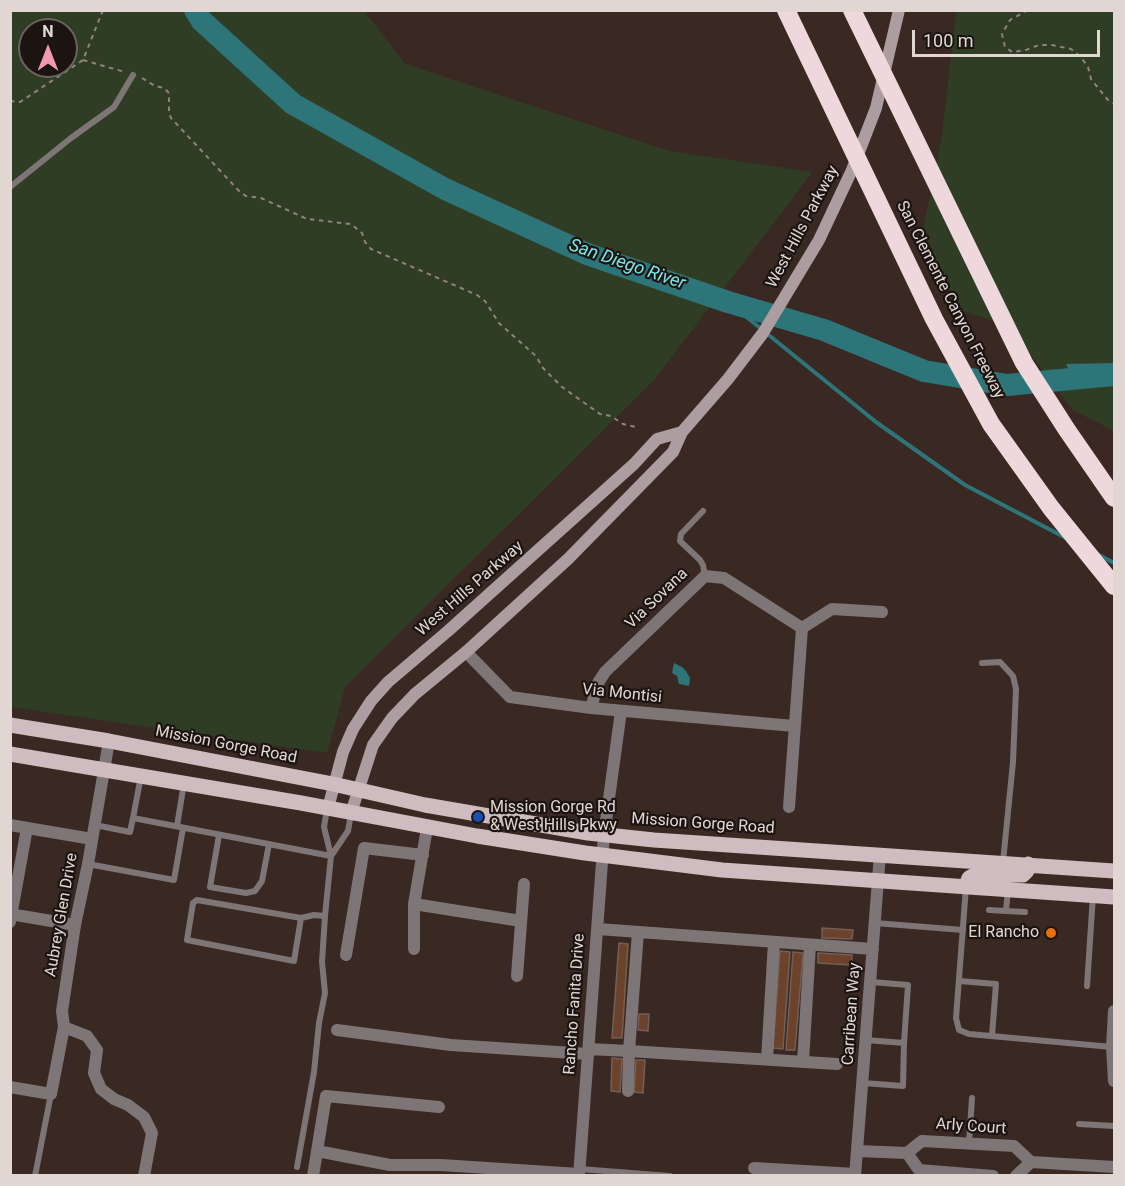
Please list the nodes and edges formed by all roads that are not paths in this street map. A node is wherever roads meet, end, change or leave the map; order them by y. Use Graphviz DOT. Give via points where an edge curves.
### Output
graph roads {
  1 [pos="786,10"];
  2 [pos="852,10"];
  3 [pos="899,10"];
  4 [pos="133,75"];
  5 [pos="10,187"];
  6 [pos="682,432"];
  7 [pos="1114,498"];
  8 [pos="703,511"];
  9 [pos="705,576"];
  10 [pos="1114,586"];
  11 [pos="882,612"];
  12 [pos="802,628"];
  13 [pos="466,652"];
  14 [pos="982,663"];
  15 [pos="591,708"];
  16 [pos="621,711"];
  17 [pos="10,725"];
  18 [pos="794,726"];
  19 [pos="109,741"];
  20 [pos="10,754"];
  21 [pos="104,770"];
  22 [pos="141,776"];
  23 [pos="184,783"];
  24 [pos="333,784"];
  25 [pos="357,789"];
  26 [pos="789,807"];
  27 [pos="328,808"];
  28 [pos="351,813"];
  29 [pos="133,818"];
  30 [pos="10,825"];
  31 [pos="94,825"];
  32 [pos="180,827"];
  33 [pos="27,828"];
  34 [pos="427,828"];
  35 [pos="219,834"];
  36 [pos="604,835"];
  37 [pos="92,839"];
  38 [pos="269,844"];
  39 [pos="880,854"];
  40 [pos="423,855"];
  41 [pos="603,855"];
  42 [pos="332,856"];
  43 [pos="1002,863"];
  44 [pos="88,864"];
  45 [pos="1028,864"];
  46 [pos="1114,871"];
  47 [pos="878,880"];
  48 [pos="524,884"];
  49 [pos="966,886"];
  50 [pos="1008,889"];
  51 [pos="1093,895"];
  52 [pos="1114,897"];
  53 [pos="414,904"];
  54 [pos="989,910"];
  55 [pos="1006,911"];
  56 [pos="1025,912"];
  57 [pos="325,916"];
  58 [pos="11,917"];
  59 [pos="301,918"];
  60 [pos="521,921"];
  61 [pos="875,923"];
  62 [pos="75,925"];
  63 [pos="598,929"];
  64 [pos="963,930"];
  65 [pos="638,932"];
  66 [pos="774,942"];
  67 [pos="810,945"];
  68 [pos="414,949"];
  69 [pos="873,949"];
  70 [pos="346,955"];
  71 [pos="517,976"];
  72 [pos="959,981"];
  73 [pos="871,982"];
  74 [pos="1087,986"];
  75 [pos="1114,1011"];
  76 [pos="64,1027"];
  77 [pos="337,1030"];
  78 [pos="992,1035"];
  79 [pos="866,1040"];
  80 [pos="904,1043"];
  81 [pos="1112,1047"];
  82 [pos="629,1051"];
  83 [pos="588,1052"];
  84 [pos="767,1059"];
  85 [pos="803,1062"];
  86 [pos="837,1064"];
  87 [pos="1114,1081"];
  88 [pos="863,1083"];
  89 [pos="10,1087"];
  90 [pos="628,1091"];
  91 [pos="51,1094"];
  92 [pos="972,1098"];
  93 [pos="439,1107"];
  94 [pos="1079,1124"];
  95 [pos="1114,1126"];
  96 [pos="969,1144"];
  97 [pos="316,1151"];
  98 [pos="858,1151"];
  99 [pos="907,1153"];
  100 [pos="1031,1162"];
  101 [pos="297,1167"];
  102 [pos="1114,1167"];
  103 [pos="754,1168"];
  104 [pos="579,1173"];
  105 [pos="855,1175"];
  106 [pos="973,1175"];
  107 [pos="35,1176"];
  108 [pos="144,1176"];
  109 [pos="313,1176"];
  110 [pos="670,1176"];
  111 [pos="993,1176"];
  112 [pos="1016,1176"];
  1 -- 10 [label="highway, San Clemente Canyon Freeway, bridge" via="934,319 991,424"];
  2 -- 7 [label="highway, bridge" via="1024,363"];
  3 -- 6 [label="main road, West Hills Parkway" via="876,108 835,207 800,275 762,333"];
  4 -- 5 [label="lane" via="114,107"];
  6 -- 13 [label="main road, West Hills Parkway" via="673,452 568,559"];
  6 -- 24 [label="main road, West Hills Parkway" via="657,439 634,464 396,674 352,729"];
  8 -- 9 [label="lane" via="681,534 680,541 704,565"];
  9 -- 12 [label="street, Via Sovana" via="724,578"];
  9 -- 15 [label="street, Via Sovana" via="605,672"];
  11 -- 12 [label="street" via="832,609"];
  12 -- 18 [label="street"];
  13 -- 15 [label="street, Via Montisi" via="510,697"];
  13 -- 25 [label="main road, West Hills Parkway" via="392,718 374,746"];
  14 -- 43 [label="lane" via="1000,662 1013,676 1016,689"];
  15 -- 16 [label="street, Via Montisi"];
  16 -- 18 [label="street, Via Montisi"];
  16 -- 36 [label="street, Rancho Fanita Drive"];
  17 -- 19 [label="main road, Mission Gorge Road"];
  18 -- 26 [label="street"];
  19 -- 21 [label="street, Aubrey Glen Drive"];
  19 -- 24 [label="main road, Mission Gorge Road"];
  20 -- 21 [label="main road"];
  21 -- 22 [label="main road"];
  21 -- 31 [label="street, Aubrey Glen Drive"];
  22 -- 23 [label="main road"];
  22 -- 29 [label="lane"];
  23 -- 27 [label="main road"];
  23 -- 32 [label="lane"];
  24 -- 25 [label="main road, Mission Gorge Road"];
  24 -- 27 [label="main road, West Hills Parkway"];
  25 -- 28 [label="main road, West Hills Parkway"];
  25 -- 36 [label="main road, Mission Gorge Road" via="425,805"];
  27 -- 28 [label="main road"];
  27 -- 42 [label="lane" via="324,827"];
  28 -- 34 [label="main road"];
  28 -- 42 [label="lane" via="348,831"];
  29 -- 31 [label="lane" via="130,832"];
  29 -- 32 [label="lane"];
  30 -- 33 [label="street"];
  31 -- 37 [label="street, Aubrey Glen Drive"];
  32 -- 35 [label="lane"];
  32 -- 44 [label="lane" via="174,880"];
  33 -- 37 [label="street"];
  33 -- 58 [label="street"];
  34 -- 40 [label="street"];
  34 -- 41 [label="main road"];
  35 -- 38 [label="lane"];
  35 -- 38 [label="lane" via="210,887 255,891 262,881"];
  36 -- 39 [label="main road, Mission Gorge Road"];
  36 -- 41 [label="street, Rancho Fanita Drive"];
  37 -- 44 [label="street, Aubrey Glen Drive"];
  38 -- 42 [label="lane"];
  39 -- 43 [label="main road, Mission Gorge Road"];
  39 -- 47 [label="street, Carribean Way"];
  40 -- 53 [label="street"];
  40 -- 70 [label="street" via="364,848"];
  41 -- 47 [label="main road" via="722,870"];
  41 -- 63 [label="street, Rancho Fanita Drive"];
  42 -- 57 [label="lane"];
  43 -- 45 [label="main road, Mission Gorge Road"];
  44 -- 62 [label="street, Aubrey Glen Drive"];
  45 -- 46 [label="main road, Mission Gorge Road"];
  45 -- 49 [label="main road" via="1023,875 976,874"];
  47 -- 49 [label="main road"];
  47 -- 61 [label="street, Carribean Way"];
  48 -- 60 [label="street"];
  49 -- 50 [label="main road"];
  49 -- 64 [label="lane"];
  50 -- 51 [label="main road"];
  50 -- 55 [label="lane"];
  51 -- 52 [label="main road"];
  51 -- 74 [label="lane"];
  53 -- 60 [label="street"];
  53 -- 68 [label="street"];
  54 -- 55 [label="lane"];
  55 -- 56 [label="lane"];
  57 -- 59 [label="lane"];
  57 -- 101 [label="lane" via="322,962 326,993"];
  58 -- 62 [label="street"];
  59 -- 59 [label="lane" via="197,900 193,903 187,940 294,961"];
  60 -- 71 [label="street"];
  61 -- 64 [label="lane"];
  61 -- 69 [label="street, Carribean Way"];
  62 -- 76 [label="street, Aubrey Glen Drive" via="62,1011"];
  63 -- 65 [label="street"];
  63 -- 83 [label="street, Rancho Fanita Drive"];
  64 -- 72 [label="lane"];
  65 -- 66 [label="street"];
  65 -- 82 [label="street"];
  66 -- 67 [label="street"];
  66 -- 84 [label="street"];
  67 -- 69 [label="street"];
  67 -- 85 [label="street"];
  69 -- 73 [label="street, Carribean Way"];
  72 -- 78 [label="lane" via="958,1030"];
  72 -- 78 [label="lane" via="996,984"];
  73 -- 79 [label="street, Carribean Way"];
  73 -- 80 [label="lane" via="908,985"];
  75 -- 81 [label="street"];
  76 -- 91 [label="street, Aubrey Glen Drive"];
  76 -- 108 [label="street" via="87,1036 97,1050 94,1073 101,1089 144,1118 152,1133"];
  77 -- 83 [label="street" via="451,1045"];
  78 -- 81 [label="lane"];
  79 -- 80 [label="lane"];
  79 -- 88 [label="street, Carribean Way"];
  80 -- 88 [label="lane" via="903,1086"];
  81 -- 87 [label="street"];
  82 -- 83 [label="street"];
  82 -- 84 [label="street"];
  82 -- 90 [label="street"];
  83 -- 104 [label="street, Rancho Fanita Drive"];
  84 -- 85 [label="street"];
  85 -- 86 [label="street"];
  88 -- 98 [label="street, Carribean Way"];
  89 -- 91 [label="street"];
  91 -- 107 [label="lane"];
  92 -- 96 [label="lane"];
  93 -- 97 [label="street" via="326,1096"];
  94 -- 95 [label="lane"];
  96 -- 99 [label="street, Arly Court" via="922,1141"];
  96 -- 100 [label="street, Arly Court" via="1014,1146"];
  97 -- 104 [label="street" via="390,1165 441,1164"];
  97 -- 109 [label="street"];
  98 -- 99 [label="street, Arly Court"];
  98 -- 105 [label="street, Carribean Way"];
  99 -- 106 [label="street" via="919,1170"];
  100 -- 102 [label="street"];
  100 -- 112 [label="street"];
  103 -- 105 [label="street"];
  104 -- 110 [label="lane"];
  106 -- 111 [label="street"];
}
